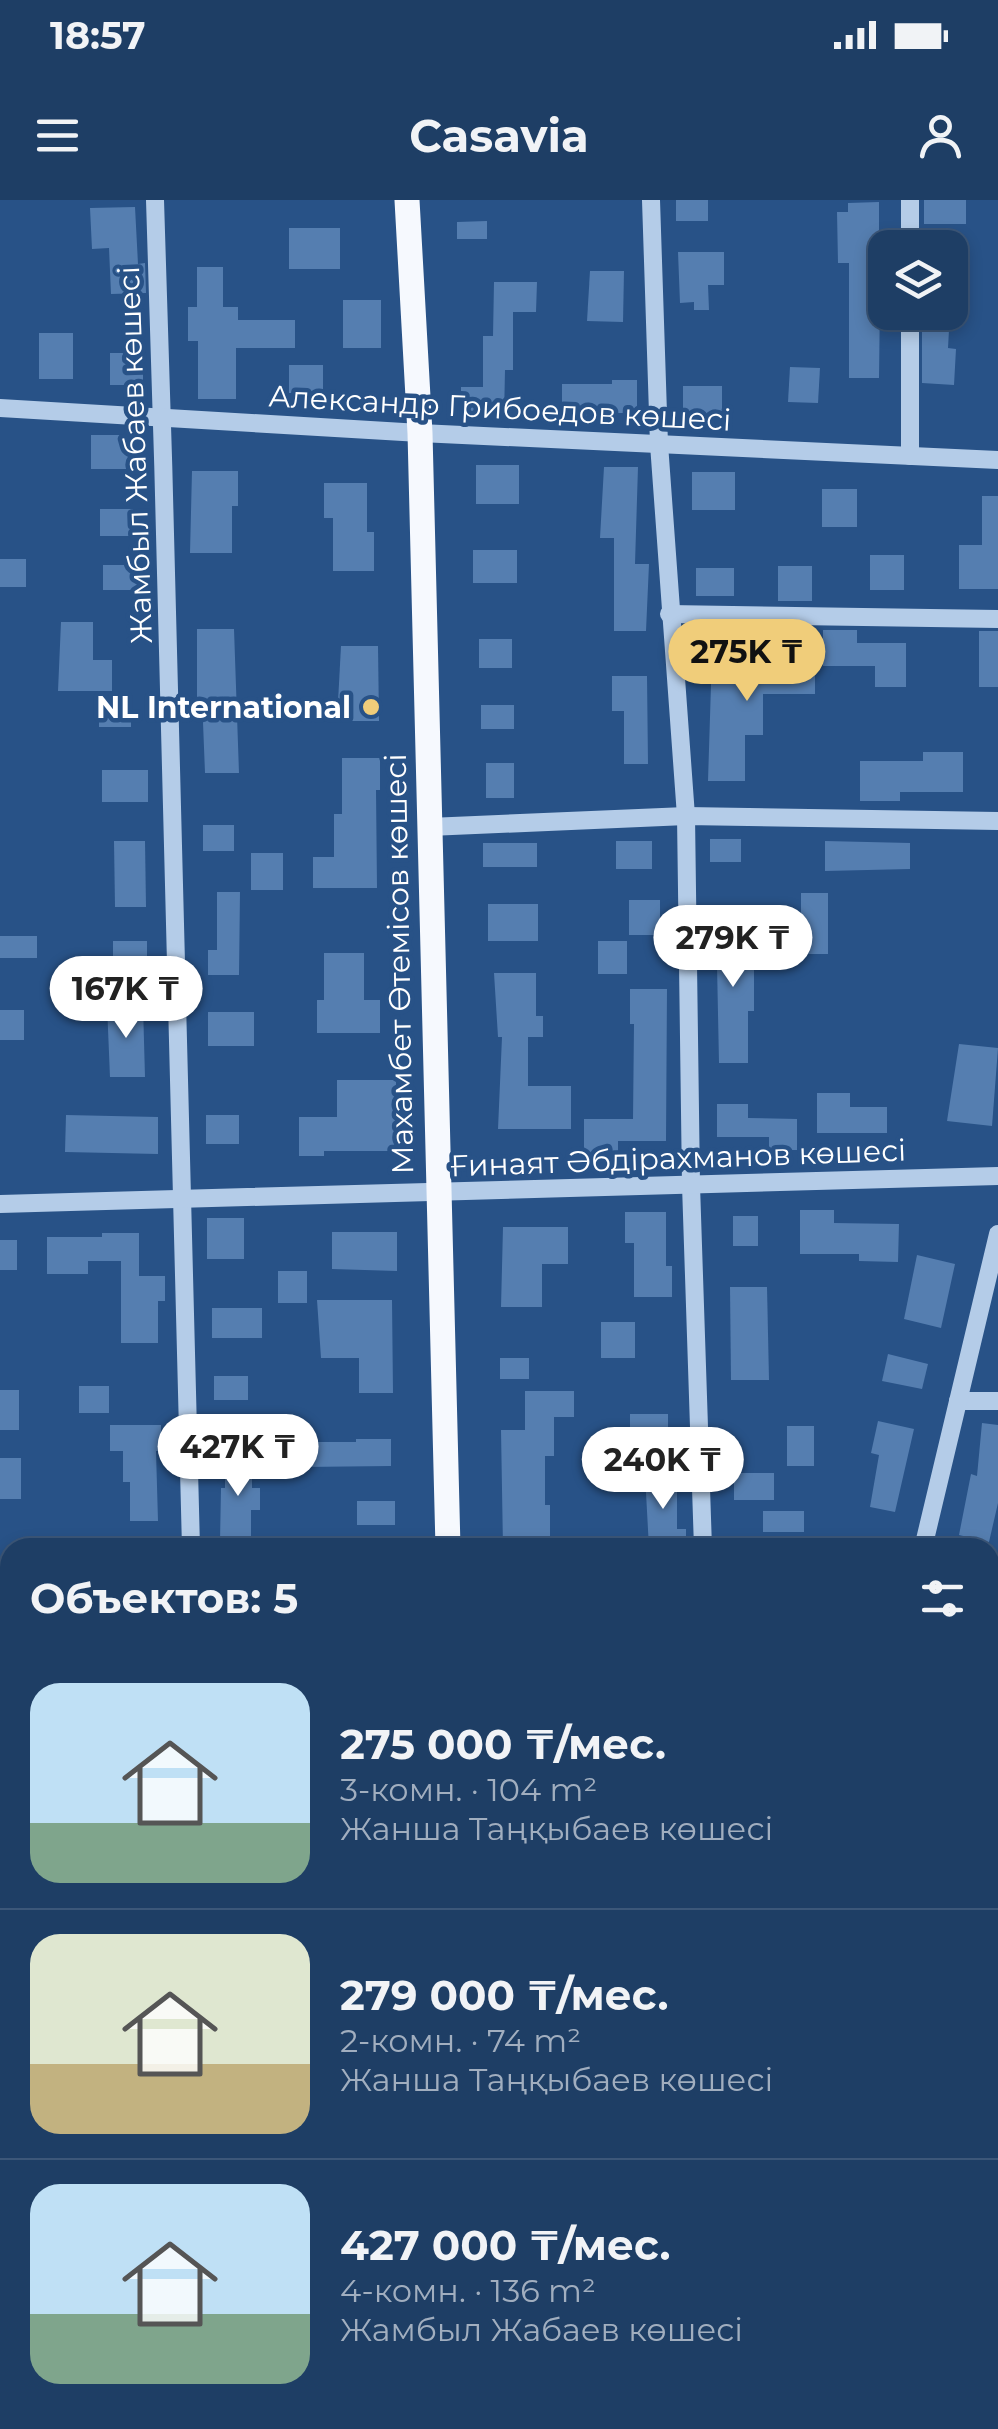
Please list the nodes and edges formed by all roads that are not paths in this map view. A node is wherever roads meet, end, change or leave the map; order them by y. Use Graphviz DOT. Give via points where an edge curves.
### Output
graph roads {
  1 [pos="155,200"];
  2 [pos="406,200"];
  3 [pos="650,200"];
  4 [pos="910,200"];
  5 [pos="910,230"];
  6 [pos="910,330"];
  7 [pos="0,408"];
  8 [pos="163,418"];
  9 [pos="420,433"];
  10 [pos="659,444"];
  11 [pos="910,456"];
  12 [pos="998,460"];
  13 [pos="669,614"];
  14 [pos="998,620"];
  15 [pos="686,816"];
  16 [pos="998,821"];
  17 [pos="429,826"];
  18 [pos="998,1176"];
  19 [pos="692,1185"];
  20 [pos="436,1192"];
  21 [pos="179,1199"];
  22 [pos="0,1204"];
  23 [pos="998,1234"];
  24 [pos="958,1401"];
  25 [pos="998,1401"];
  26 [pos="192,1538"];
  27 [pos="448,1538"];
  28 [pos="703,1538"];
  29 [pos="925,1538"];
  1 -- 8 [label="street, Жамбыл Жабаев көшесі"];
  2 -- 9 [label="main road, Махамбет Өтемісов көшесі"];
  3 -- 10 [label="street"];
  4 -- 5 [label="street"];
  6 -- 11 [label="street"];
  7 -- 8 [label="street, Александр Грибоедов көшесі"];
  8 -- 9 [label="street, Александр Грибоедов көшесі"];
  8 -- 21 [label="street, Жамбыл Жабаев көшесі"];
  9 -- 10 [label="street, Александр Грибоедов көшесі"];
  9 -- 17 [label="main road, Махамбет Өтемісов көшесі"];
  10 -- 11 [label="street, Александр Грибоедов көшесі"];
  10 -- 13 [label="street"];
  11 -- 12 [label="street, Александр Грибоедов көшесі"];
  13 -- 14 [label="street"];
  13 -- 15 [label="street"];
  15 -- 16 [label="street"];
  15 -- 17 [label="street"];
  15 -- 19 [label="street"];
  17 -- 20 [label="main road, Махамбет Өтемісов көшесі"];
  18 -- 19 [label="street, Ғинаят Әбдірахманов көшесі"];
  19 -- 20 [label="street, Ғинаят Әбдірахманов көшесі"];
  19 -- 28 [label="street"];
  20 -- 21 [label="street, Ғинаят Әбдірахманов көшесі"];
  20 -- 27 [label="main road, Махамбет Өтемісов көшесі"];
  21 -- 22 [label="street, Ғинаят Әбдірахманов көшесі"];
  21 -- 26 [label="street, Жамбыл Жабаев көшесі"];
  23 -- 24 [label="street"];
  24 -- 25 [label="street"];
  24 -- 29 [label="street"];
}
